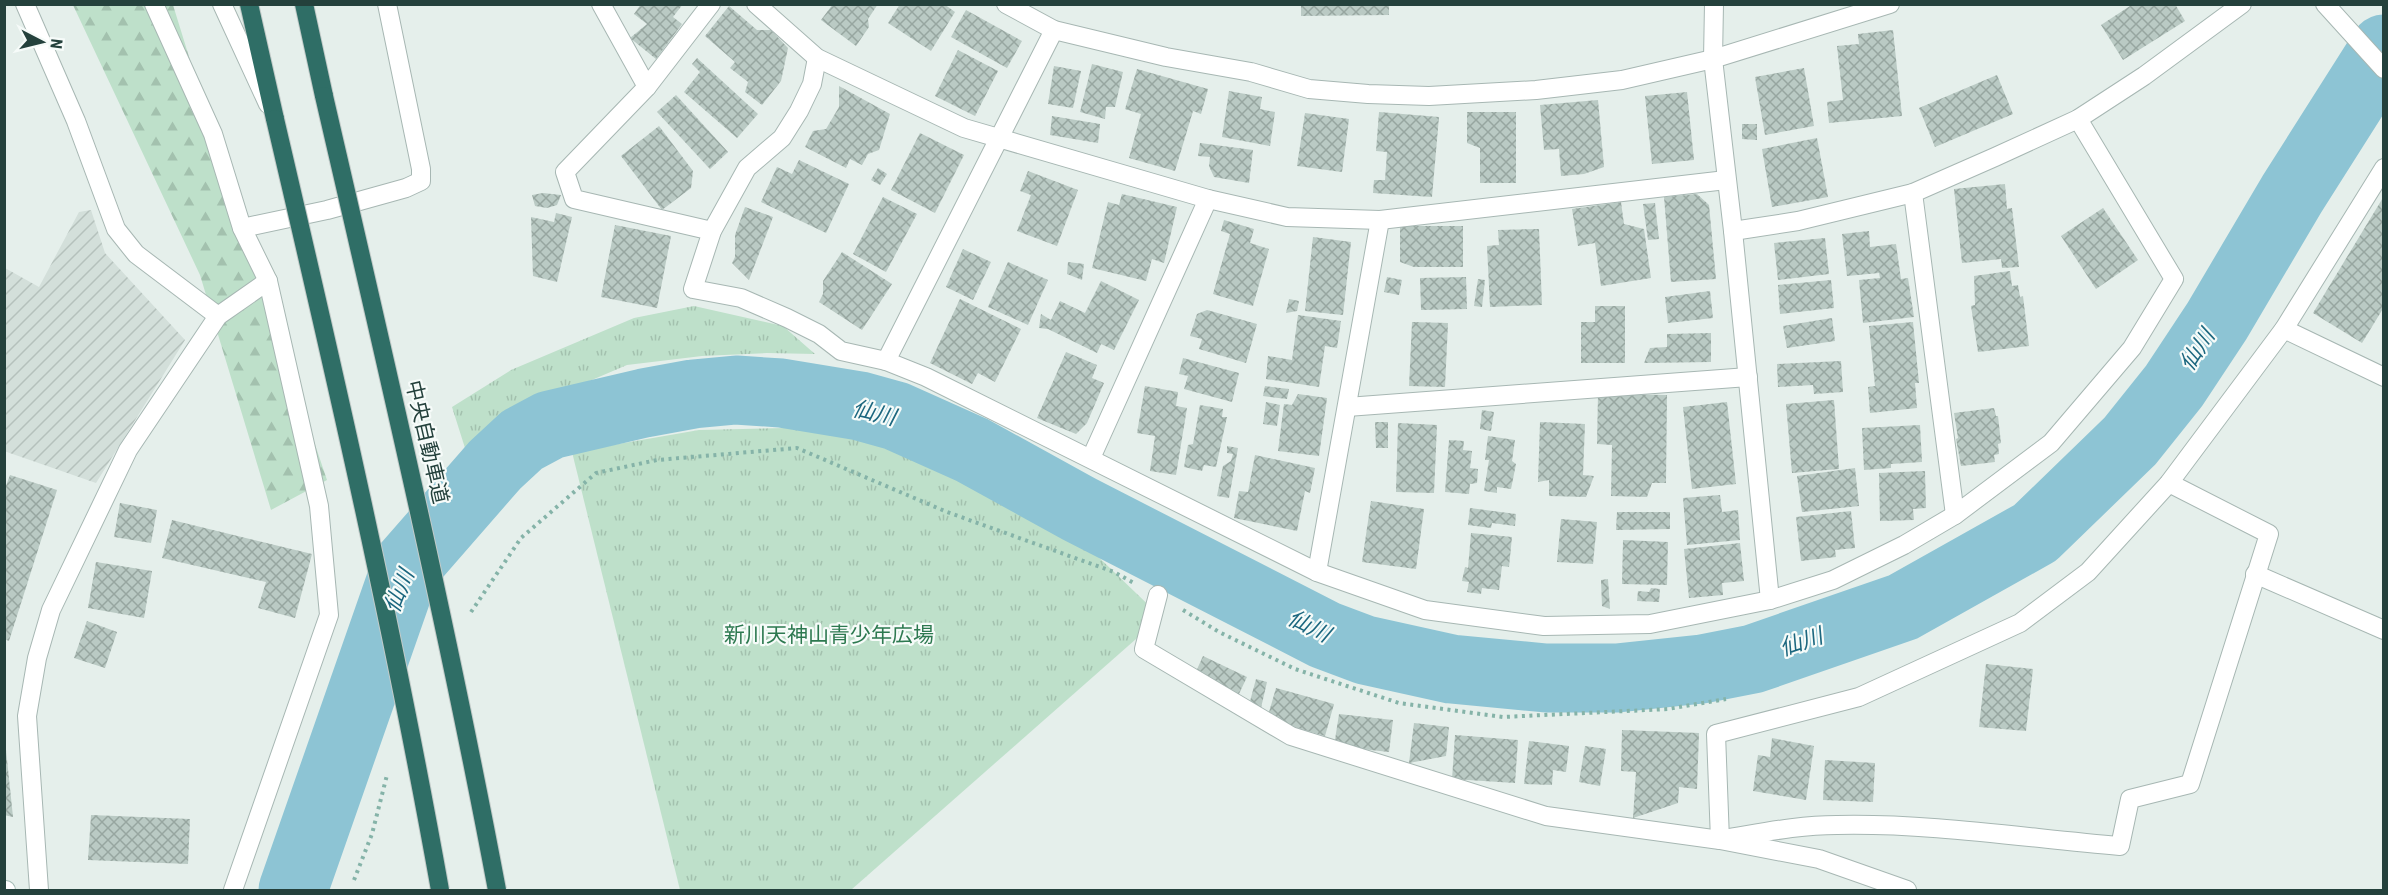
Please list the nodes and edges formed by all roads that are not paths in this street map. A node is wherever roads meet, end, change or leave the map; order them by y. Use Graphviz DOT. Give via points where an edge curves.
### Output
graph roads {
  1 [pos="25,4"];
  2 [pos="154,4"];
  3 [pos="222,4"];
  4 [pos="249,4"];
  5 [pos="304,4"];
  6 [pos="387,4"];
  7 [pos="601,4"];
  8 [pos="711,4"];
  9 [pos="756,4"];
  10 [pos="1006,4"];
  11 [pos="1714,4"];
  12 [pos="1890,4"];
  13 [pos="2242,4"];
  14 [pos="2325,4"];
  15 [pos="1054,30"];
  16 [pos="817,58"];
  17 [pos="1713,59"];
  18 [pos="2384,69"];
  19 [pos="647,87"];
  20 [pos="275,119"];
  21 [pos="2078,119"];
  22 [pos="998,139"];
  23 [pos="2384,168"];
  24 [pos="1726,180"];
  25 [pos="1913,193"];
  26 [pos="1208,199"];
  27 [pos="1380,220"];
  28 [pos="242,228"];
  29 [pos="712,231"];
  30 [pos="1733,231"];
  31 [pos="267,281"];
  32 [pos="218,316"];
  33 [pos="2284,329"];
  34 [pos="886,361"];
  35 [pos="1748,376"];
  36 [pos="2384,377"];
  37 [pos="1347,407"];
  38 [pos="1091,458"];
  39 [pos="2169,483"];
  40 [pos="1955,515"];
  41 [pos="1317,572"];
  42 [pos="2255,574"];
  43 [pos="1158,595"];
  44 [pos="1770,600"];
  45 [pos="2384,630"];
  46 [pos="1720,840"];
  47 [pos="39,891"];
  48 [pos="233,891"];
  49 [pos="440,891"];
  50 [pos="497,891"];
  51 [pos="1907,891"];
  1 -- 32 [label="street" via="76,121 116,230 136,254"];
  2 -- 28 [label="street" via="213,134"];
  3 -- 20 [label="street"];
  4 -- 20 [label="highway"];
  5 -- 50 [label="highway, 中央自動車道, bridge" via="424,533"];
  6 -- 28 [label="street" via="421,181 327,210"];
  7 -- 19 [label="street"];
  8 -- 19 [label="street"];
  9 -- 16 [label="street"];
  10 -- 15 [label="street"];
  11 -- 17 [label="street"];
  12 -- 17 [label="street"];
  13 -- 21 [label="street"];
  14 -- 18 [label="street"];
  15 -- 17 [label="street" via="1166,57 1251,72 1310,89 1368,94 1429,96 1536,90 1622,80"];
  15 -- 22 [label="street"];
  16 -- 22 [label="street" via="964,128"];
  16 -- 29 [label="street" via="812,84 799,111 782,138 747,168"];
  17 -- 24 [label="street"];
  19 -- 29 [label="street" via="565,172 574,199"];
  20 -- 49 [label="highway, bridge" via="371,547"];
  21 -- 25 [label="street"];
  21 -- 40 [label="street" via="2175,279 2132,348 2051,444"];
  22 -- 26 [label="street"];
  22 -- 34 [label="street"];
  23 -- 33 [label="street"];
  24 -- 27 [label="street"];
  24 -- 30 [label="street"];
  25 -- 30 [label="street" via="1798,221"];
  25 -- 40 [label="street"];
  26 -- 27 [label="street" via="1287,216"];
  26 -- 38 [label="street"];
  27 -- 37 [label="street"];
  28 -- 31 [label="street"];
  29 -- 34 [label="street" via="693,289 741,298 819,334 841,351"];
  30 -- 35 [label="street"];
  31 -- 32 [label="street"];
  31 -- 48 [label="street" via="319,506 329,615"];
  32 -- 47 [label="street" via="128,450 51,610 37,658 27,716"];
  33 -- 36 [label="street"];
  33 -- 39 [label="street"];
  34 -- 38 [label="street"];
  35 -- 37 [label="street"];
  35 -- 44 [label="street"];
  37 -- 41 [label="street"];
  38 -- 41 [label="street"];
  39 -- 42 [label="street" via="2269,534"];
  39 -- 46 [label="street" via="2088,572 2020,623 1859,697 1716,734"];
  40 -- 44 [label="street" via="1833,580"];
  41 -- 44 [label="street" via="1425,610 1544,626 1650,624"];
  42 -- 45 [label="street"];
  42 -- 46 [label="street" via="2190,784 2130,799 2120,846 1939,829 1837,825"];
  43 -- 46 [label="street" via="1144,649 1291,736 1546,816"];
  46 -- 51 [label="street" via="1819,859"];
}
